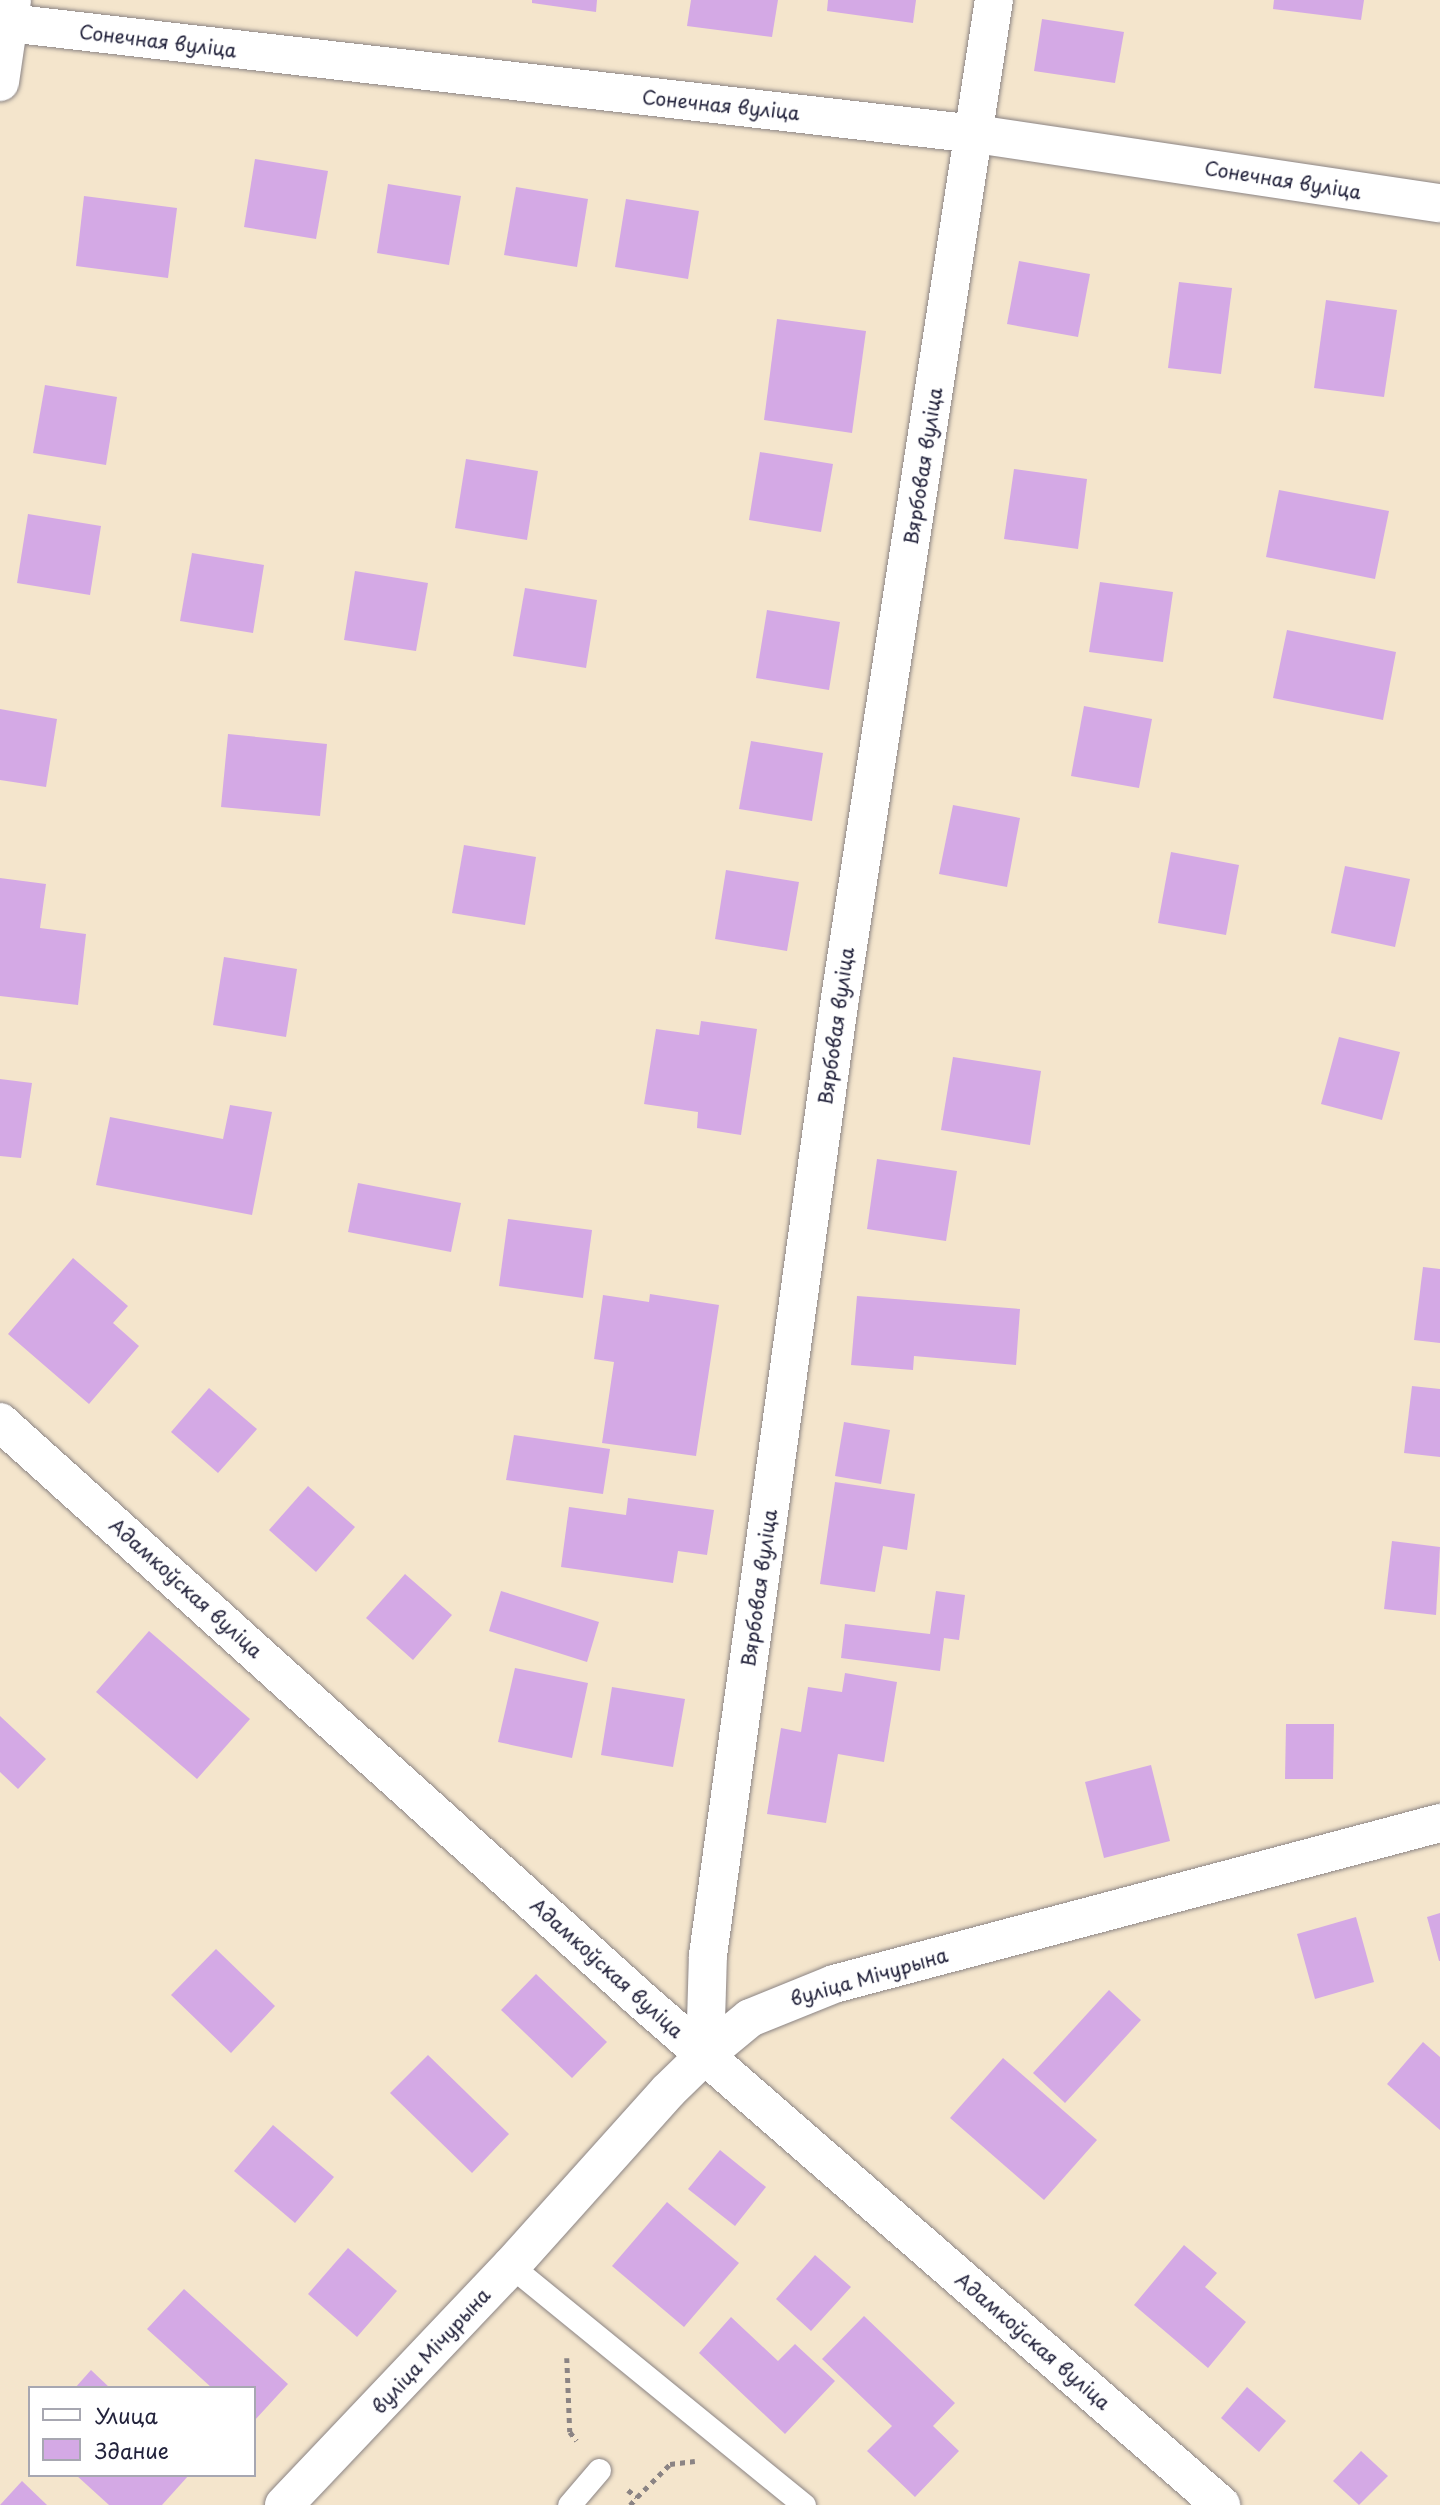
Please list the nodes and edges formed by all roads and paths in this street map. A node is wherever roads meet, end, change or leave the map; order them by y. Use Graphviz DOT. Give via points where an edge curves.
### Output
graph roads {
  1 [pos="994,0"];
  2 [pos="7,15"];
  3 [pos="0,82"];
  4 [pos="976,134"];
  5 [pos="1440,204"];
  6 [pos="0,1422"];
  7 [pos="1440,1824"];
  8 [pos="705,2055"];
  9 [pos="510,2266"];
  10 [pos="564,2311"];
  11 [pos="709,2460"];
  12 [pos="599,2470"];
  13 [pos="637,2497"];
  14 [pos="284,2505"];
  15 [pos="569,2505"];
  16 [pos="630,2505"];
  17 [pos="804,2505"];
  18 [pos="1221,2505"];
  1 -- 4 [label="street, Вярбовая вуліца"];
  2 -- 3 [label="street"];
  2 -- 4 [label="street, Сонечная вуліца"];
  4 -- 5 [label="street, Сонечная вуліца"];
  4 -- 8 [label="street, Вярбовая вуліца" via="840,998 708,1955"];
  6 -- 8 [label="street, Адамкоўская вуліца"];
  7 -- 8 [label="street, вуліца Мічурына" via="834,1984 750,2018"];
  8 -- 9 [label="street, вуліца Мічурына"];
  8 -- 18 [label="street, Адамкоўская вуліца"];
  9 -- 10 [label="lane"];
  9 -- 14 [label="street, вуліца Мічурына"];
  10 -- 12 [label="path" via="570,2432"];
  10 -- 17 [label="lane"];
  11 -- 13 [label="path" via="670,2464"];
  12 -- 13 [label="path"];
  12 -- 15 [label="lane"];
  13 -- 16 [label="path"];
}
